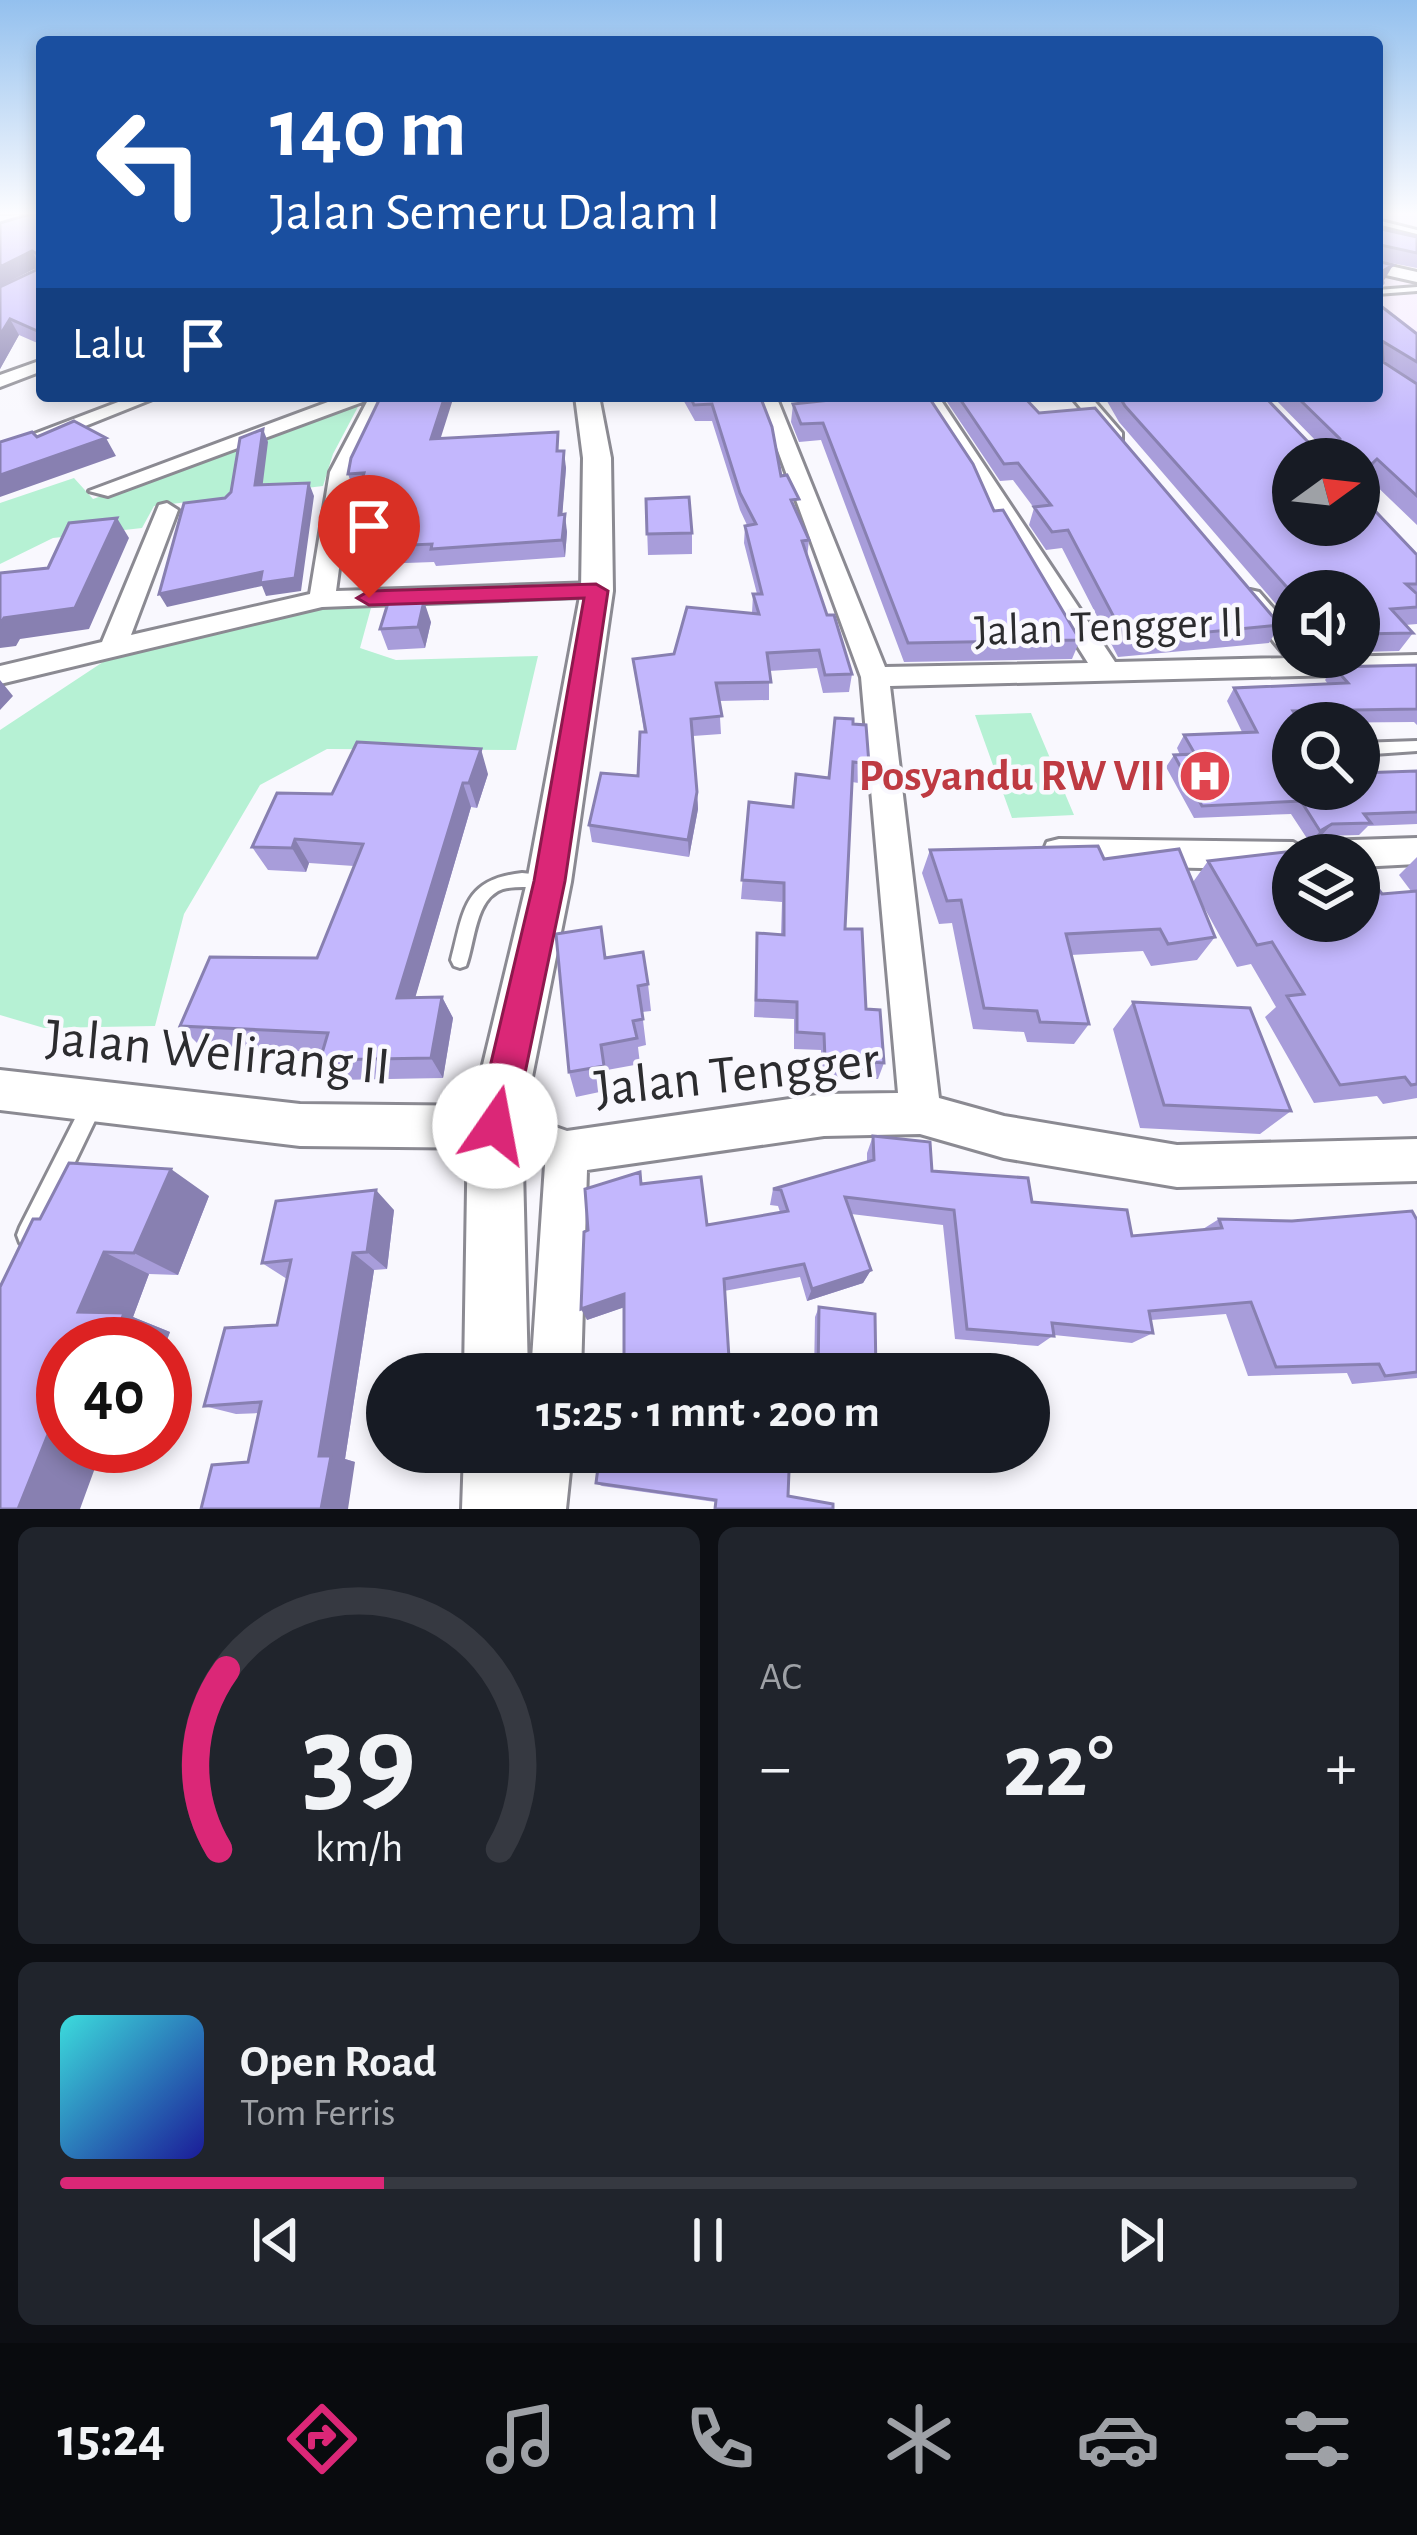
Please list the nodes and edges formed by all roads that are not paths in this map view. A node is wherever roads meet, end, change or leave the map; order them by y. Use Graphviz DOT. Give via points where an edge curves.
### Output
graph roads {
  1 [pos="1417,289"];
  2 [pos="1383,292"];
  3 [pos="36,367"];
  4 [pos="0,381"];
  5 [pos="135,402"];
  6 [pos="345,402"];
  7 [pos="377,402"];
  8 [pos="588,402"];
  9 [pos="923,402"];
  10 [pos="1085,402"];
  11 [pos="780,407"];
  12 [pos="1126,452"];
  13 [pos="0,454"];
  14 [pos="100,491"];
  15 [pos="167,510"];
  16 [pos="1228,572"];
  17 [pos="596,591"];
  18 [pos="322,599"];
  19 [pos="1272,623"];
  20 [pos="112,650"];
  21 [pos="1272,658"];
  22 [pos="1380,661"];
  23 [pos="1417,664"];
  24 [pos="1106,669"];
  25 [pos="0,675"];
  26 [pos="875,677"];
  27 [pos="1417,746"];
  28 [pos="1380,747"];
  29 [pos="1417,851"];
  30 [pos="1030,853"];
  31 [pos="1380,853"];
  32 [pos="1272,856"];
  33 [pos="549,881"];
  34 [pos="460,960"];
  35 [pos="0,1090"];
  36 [pos="93,1103"];
  37 [pos="920,1113"];
  38 [pos="495,1126"];
  39 [pos="567,1152"];
  40 [pos="1417,1160"];
  41 [pos="21,1249"];
  42 [pos="496,1353"];
  43 [pos="557,1353"];
  44 [pos="497,1473"];
  45 [pos="543,1473"];
  46 [pos="497,1509"];
  47 [pos="539,1509"];
  1 -- 2 [label="lane"];
  3 -- 4 [label="street"];
  5 -- 13 [label="street"];
  6 -- 14 [label="street"];
  7 -- 18 [label="street" via="341,472"];
  8 -- 17 [label="street" via="597,458"];
  9 -- 24 [label="street"];
  10 -- 12 [label="street"];
  11 -- 26 [label="street"];
  15 -- 20 [label="street"];
  16 -- 19 [label="street"];
  17 -- 18 [label="street"];
  17 -- 33 [label="street"];
  18 -- 20 [label="street"];
  20 -- 25 [label="street"];
  21 -- 24 [label="street, Jalan Tengger II"];
  22 -- 23 [label="street, Jalan Tengger II"];
  24 -- 26 [label="street, Jalan Tengger II"];
  26 -- 37 [label="street" via="905,849"];
  27 -- 28 [label="lane"];
  29 -- 31 [label="street"];
  30 -- 32 [label="street"];
  33 -- 34 [label="lane" via="488,885"];
  33 -- 38 [label="street"];
  35 -- 36 [label="street, Jalan Welirang II"];
  36 -- 38 [label="street, Jalan Welirang II" via="299,1125"];
  36 -- 41 [label="lane"];
  37 -- 39 [label="street, Jalan Tengger" via="824,1115"];
  37 -- 40 [label="street, Jalan Tengger" via="1004,1137 1177,1166"];
  38 -- 39 [label="street, Jalan Welirang II"];
  38 -- 42 [label="street"];
  39 -- 43 [label="street"];
  44 -- 46 [label="street"];
  45 -- 47 [label="street"];
}
